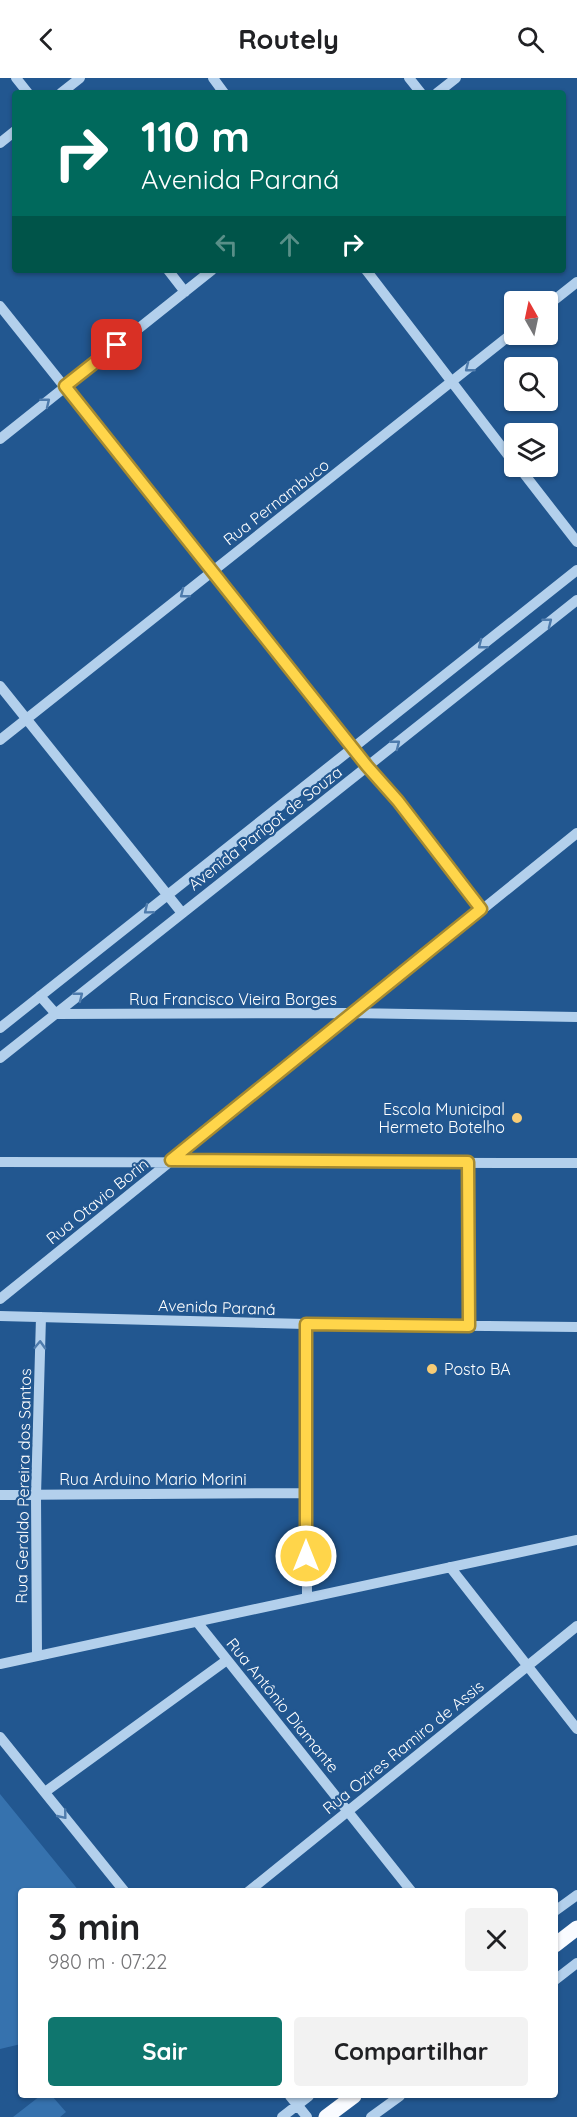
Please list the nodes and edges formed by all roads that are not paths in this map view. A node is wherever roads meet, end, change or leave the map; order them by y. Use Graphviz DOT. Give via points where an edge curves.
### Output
graph roads {
  1 [pos="16,78"];
  2 [pos="80,78"];
  3 [pos="409,78"];
  4 [pos="456,78"];
  5 [pos="26,90"];
  6 [pos="65,90"];
  7 [pos="419,90"];
  8 [pos="441,90"];
  9 [pos="12,133"];
  10 [pos="0,143"];
  11 [pos="170,273"];
  12 [pos="208,273"];
  13 [pos="368,273"];
  14 [pos="577,282"];
  15 [pos="185,292"];
  16 [pos="558,297"];
  17 [pos="0,306"];
  18 [pos="504,340"];
  19 [pos="451,382"];
  20 [pos="65,386"];
  21 [pos="0,439"];
  22 [pos="504,450"];
  23 [pos="527,477"];
  24 [pos="577,542"];
  25 [pos="577,570"];
  26 [pos="212,572"];
  27 [pos="577,600"];
  28 [pos="0,686"];
  29 [pos="27,719"];
  30 [pos="0,740"];
  31 [pos="353,748"];
  32 [pos="367,766"];
  33 [pos="577,833"];
  34 [pos="167,895"];
  35 [pos="481,909"];
  36 [pos="183,913"];
  37 [pos="40,996"];
  38 [pos="351,1013"];
  39 [pos="56,1014"];
  40 [pos="577,1017"];
  41 [pos="0,1028"];
  42 [pos="2,1053"];
  43 [pos="171,1160"];
  44 [pos="0,1162"];
  45 [pos="468,1162"];
  46 [pos="577,1163"];
  47 [pos="0,1299"];
  48 [pos="0,1316"];
  49 [pos="41,1317"];
  50 [pos="306,1324"];
  51 [pos="469,1326"];
  52 [pos="577,1327"];
  53 [pos="306,1493"];
  54 [pos="0,1495"];
  55 [pos="36,1495"];
  56 [pos="577,1540"];
  57 [pos="450,1567"];
  58 [pos="307,1598"];
  59 [pos="197,1622"];
  60 [pos="577,1626"];
  61 [pos="37,1656"];
  62 [pos="227,1660"];
  63 [pos="0,1664"];
  64 [pos="528,1666"];
  65 [pos="577,1729"];
  66 [pos="0,1737"];
  67 [pos="45,1792"];
  68 [pos="348,1810"];
  69 [pos="122,1888"];
  70 [pos="253,1888"];
  71 [pos="409,1888"];
  72 [pos="577,1895"];
  73 [pos="558,1909"];
  74 [pos="577,1928"];
  75 [pos="558,1943"];
  76 [pos="577,1963"];
  77 [pos="558,1978"];
  78 [pos="351,2098"];
  79 [pos="397,2098"];
  80 [pos="294,2100"];
  81 [pos="282,2117"];
  82 [pos="307,2117"];
  83 [pos="326,2117"];
  84 [pos="371,2117"];
  1 -- 5 [label="street"];
  2 -- 6 [label="street"];
  3 -- 7 [label="street"];
  4 -- 8 [label="street"];
  9 -- 10 [label="street"];
  11 -- 15 [label="street"];
  12 -- 15 [label="street"];
  13 -- 19 [label="street"];
  14 -- 16 [label="street"];
  15 -- 20 [label="street"];
  17 -- 20 [label="street"];
  18 -- 19 [label="street, Rua Pernambuco, one-way"];
  19 -- 22 [label="street"];
  19 -- 26 [label="street, Rua Pernambuco"];
  21 -- 20 [label="street, one-way"];
  20 -- 26 [label="street"];
  23 -- 24 [label="street"];
  25 -- 31 [label="street, Avenida Parigot de Souza, one-way"];
  26 -- 29 [label="street, Rua Pernambuco, one-way"];
  26 -- 31 [label="street"];
  32 -- 27 [label="street, Avenida Parigot de Souza, one-way"];
  28 -- 29 [label="street"];
  29 -- 30 [label="street, Rua Pernambuco"];
  29 -- 34 [label="street"];
  31 -- 32 [label="street"];
  31 -- 34 [label="street, Avenida Parigot de Souza"];
  32 -- 35 [label="street"];
  32 -- 36 [label="street, Avenida Parigot de Souza"];
  33 -- 35 [label="street, Rua Otavio Borin"];
  34 -- 36 [label="street"];
  34 -- 37 [label="street, Avenida Parigot de Souza, one-way"];
  35 -- 38 [label="street, Rua Otavio Borin"];
  39 -- 36 [label="street, Avenida Parigot de Souza, one-way"];
  37 -- 39 [label="street"];
  37 -- 41 [label="street, Avenida Parigot de Souza"];
  38 -- 39 [label="street, Rua Francisco Vieira Borges"];
  38 -- 40 [label="street, Rua Francisco Vieira Borges"];
  38 -- 43 [label="street, Rua Otavio Borin"];
  39 -- 42 [label="street, Avenida Parigot de Souza"];
  43 -- 44 [label="street"];
  43 -- 45 [label="street"];
  43 -- 47 [label="street, Rua Otavio Borin"];
  45 -- 46 [label="street"];
  45 -- 51 [label="street"];
  48 -- 49 [label="street, Avenida Paraná"];
  49 -- 50 [label="street, Avenida Paraná"];
  55 -- 49 [label="street, Rua Geraldo Pereira dos Santos, one-way"];
  50 -- 51 [label="street, Avenida Paraná"];
  50 -- 53 [label="street"];
  51 -- 52 [label="street, Avenida Paraná"];
  53 -- 55 [label="street, Rua Arduino Mario Morini"];
  53 -- 58 [label="street"];
  54 -- 55 [label="street, Rua Arduino Mario Morini"];
  55 -- 61 [label="street, Rua Geraldo Pereira dos Santos"];
  56 -- 57 [label="street"];
  57 -- 58 [label="street"];
  57 -- 64 [label="street"];
  58 -- 59 [label="street"];
  59 -- 61 [label="street"];
  59 -- 62 [label="street, Rua Antônio Diamante"];
  60 -- 64 [label="street, Rua Ozires Ramiro de Assis"];
  61 -- 63 [label="street"];
  62 -- 67 [label="street"];
  62 -- 68 [label="street, Rua Antônio Diamante"];
  64 -- 65 [label="street"];
  64 -- 68 [label="street, Rua Ozires Ramiro de Assis"];
  66 -- 67 [label="street"];
  67 -- 69 [label="street, one-way"];
  68 -- 70 [label="street, Rua Ozires Ramiro de Assis"];
  68 -- 71 [label="street, Rua Antônio Diamante"];
  72 -- 73 [label="street"];
  74 -- 75 [label="main road"];
  76 -- 77 [label="street"];
  78 -- 83 [label="main road"];
  79 -- 84 [label="street"];
  80 -- 81 [label="street"];
  80 -- 82 [label="street"];
}
